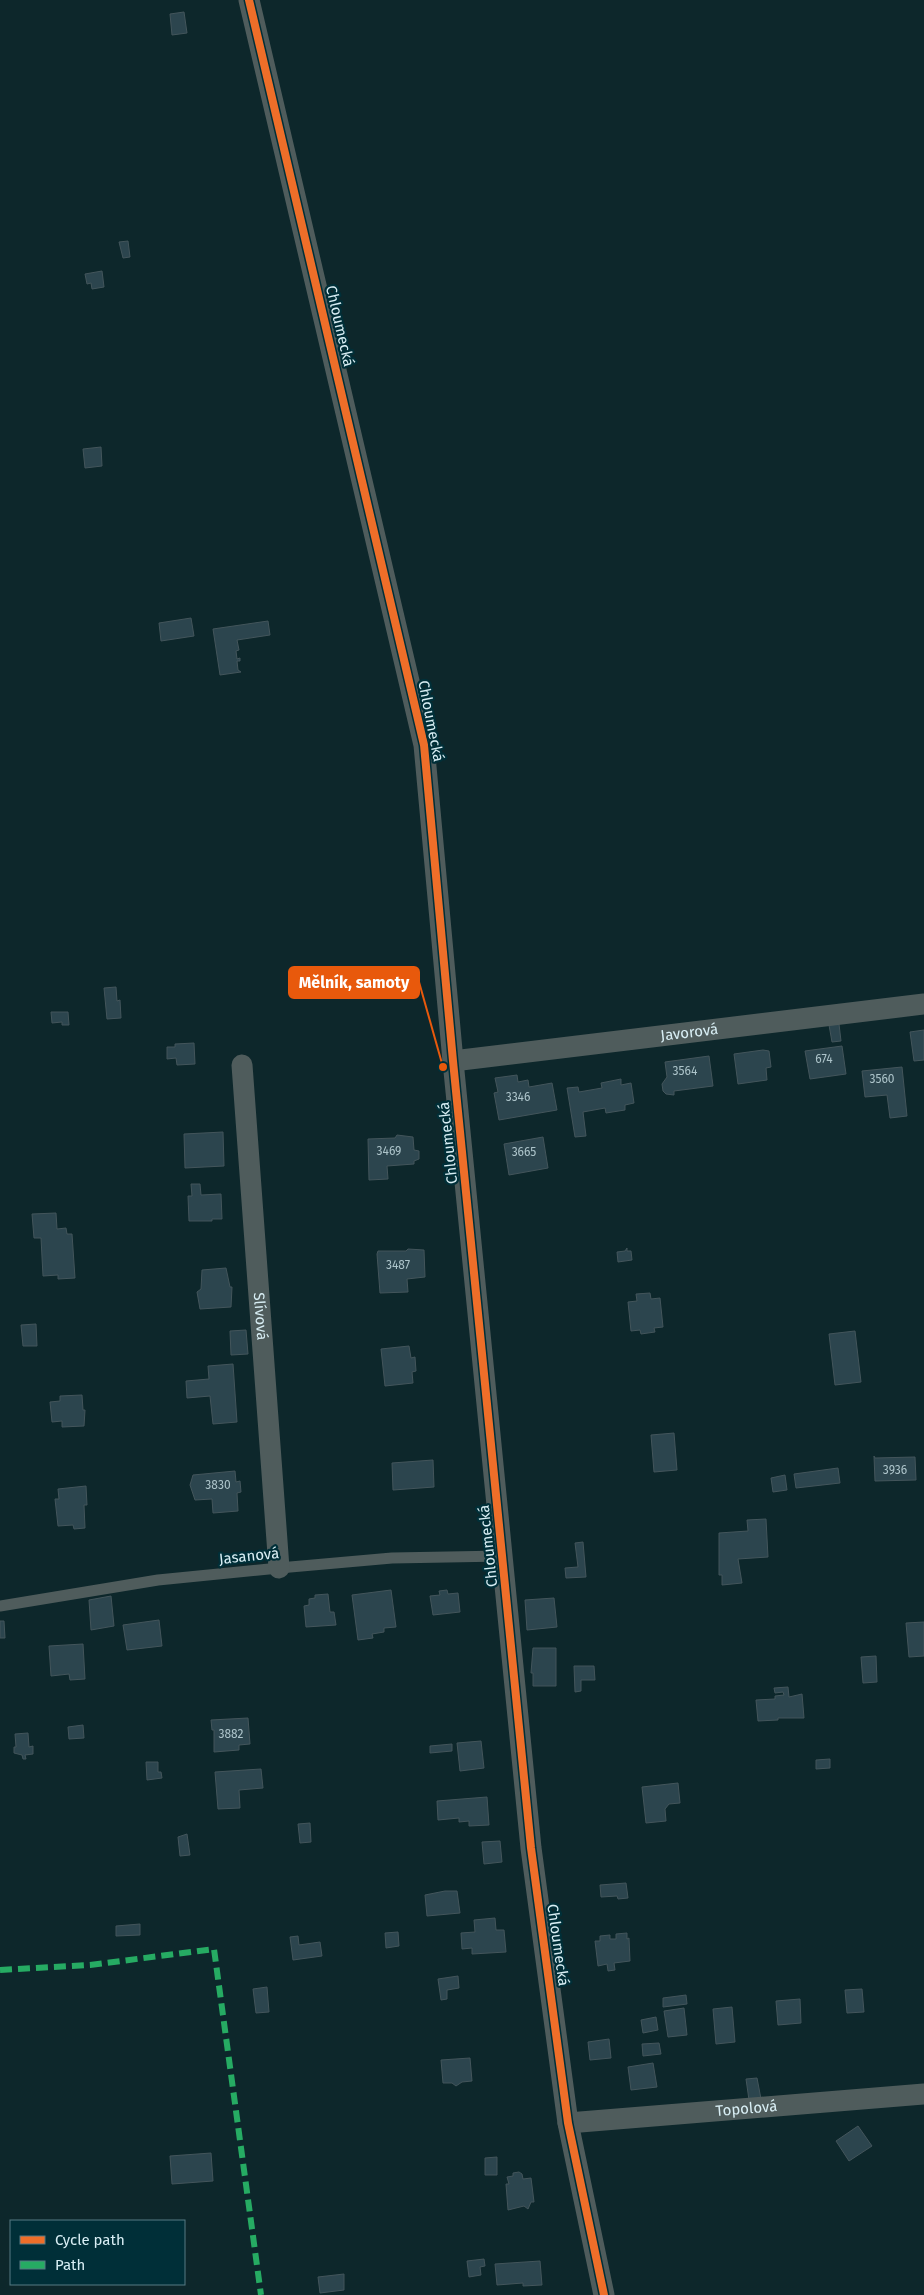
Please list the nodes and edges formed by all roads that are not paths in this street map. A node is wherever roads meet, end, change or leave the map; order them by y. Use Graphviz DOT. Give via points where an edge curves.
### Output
graph roads {
  1 [pos="249,0"];
  2 [pos="924,1004"];
  3 [pos="453,1061"];
  4 [pos="242,1065"];
  5 [pos="503,1556"];
  6 [pos="278,1568"];
  7 [pos="0,1606"];
  8 [pos="924,2094"];
  9 [pos="568,2123"];
  10 [pos="604,2295"];
  1 -- 3 [label="street, Chloumecká" via="424,745"];
  2 -- 3 [label="street, Javorová"];
  3 -- 5 [label="street, Chloumecká"];
  4 -- 6 [label="street, Slívová"];
  5 -- 6 [label="lane, Jasanová" via="392,1558"];
  5 -- 9 [label="street, Chloumecká" via="531,1848"];
  6 -- 7 [label="lane, Jasanová" via="158,1580"];
  8 -- 9 [label="street, Topolová"];
  9 -- 10 [label="street, Chloumecká"];
}
